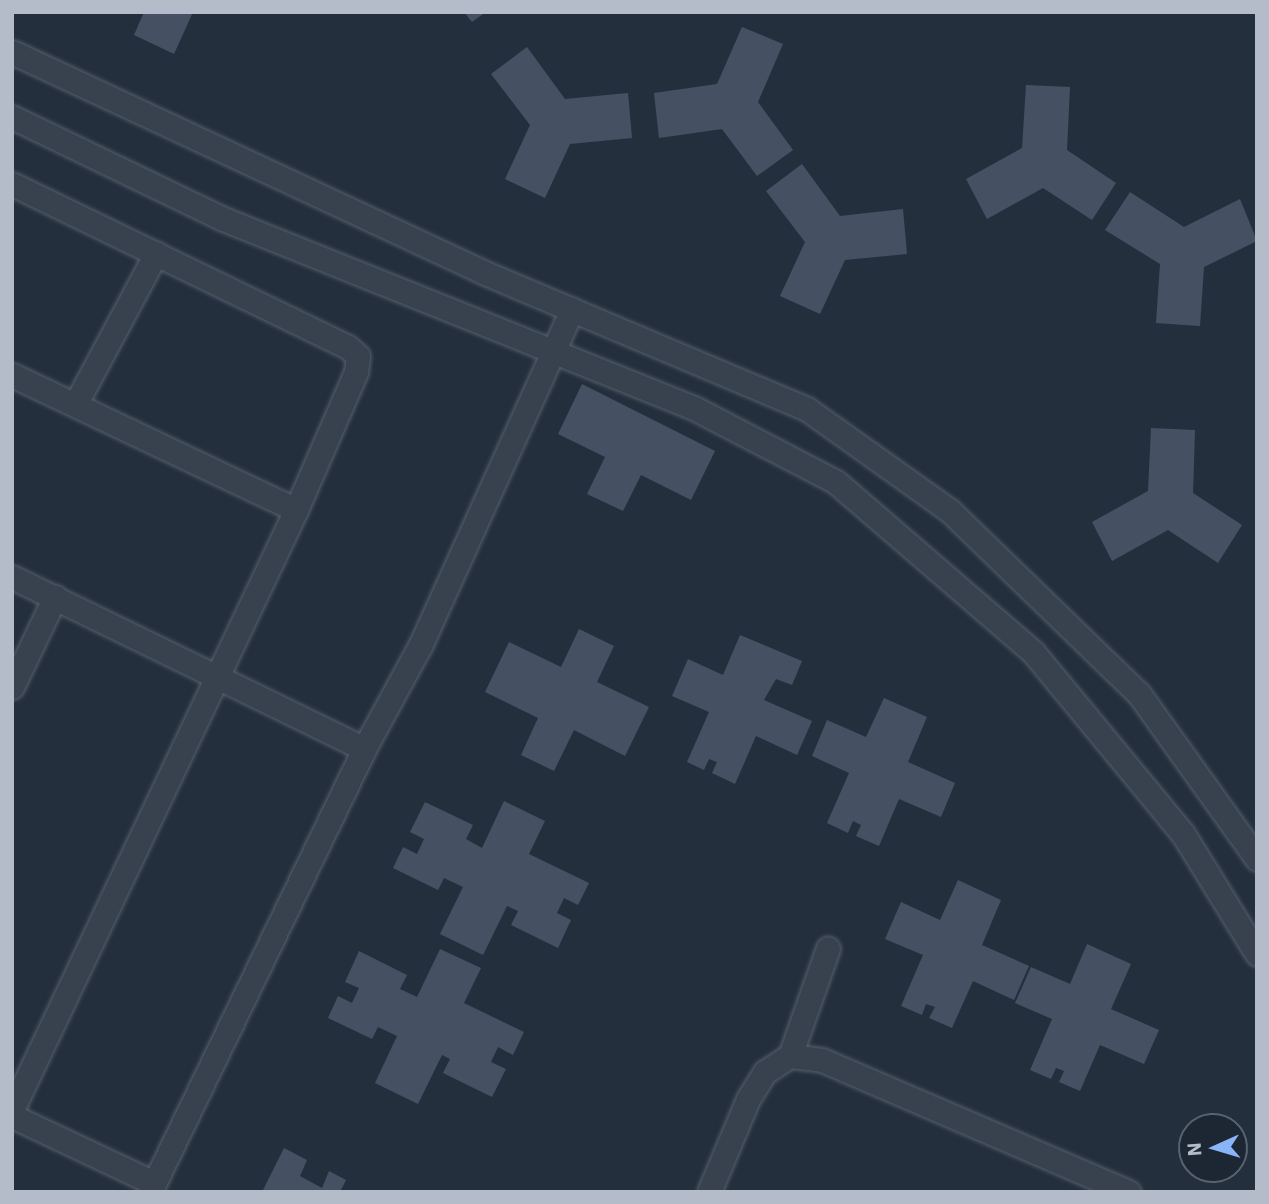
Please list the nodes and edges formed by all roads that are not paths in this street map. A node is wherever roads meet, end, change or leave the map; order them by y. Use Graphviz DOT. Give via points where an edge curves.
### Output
graph roads {
  1 [pos="12,52"];
  2 [pos="12,117"];
  3 [pos="12,184"];
  4 [pos="156,253"];
  5 [pos="572,310"];
  6 [pos="555,353"];
  7 [pos="12,375"];
  8 [pos="75,405"];
  9 [pos="296,510"];
  10 [pos="12,577"];
  11 [pos="55,597"];
  12 [pos="218,675"];
  13 [pos="12,687"];
  14 [pos="364,749"];
  15 [pos="1257,859"];
  16 [pos="828,948"];
  17 [pos="1257,954"];
  18 [pos="790,1056"];
  19 [pos="12,1110"];
  20 [pos="12,1116"];
  21 [pos="152,1187"];
  22 [pos="709,1192"];
  23 [pos="1129,1192"];
  1 -- 5 [label="street"];
  2 -- 6 [label="street" via="221,218"];
  3 -- 4 [label="street"];
  4 -- 8 [label="street"];
  4 -- 9 [label="street" via="348,346 358,356 356,372"];
  5 -- 6 [label="street"];
  5 -- 15 [label="street" via="807,409 950,511 1139,694"];
  6 -- 14 [label="street" via="421,644"];
  6 -- 17 [label="street" via="694,408 846,491 1033,652 1183,834"];
  7 -- 8 [label="street"];
  8 -- 9 [label="street"];
  9 -- 12 [label="street"];
  10 -- 11 [label="street"];
  11 -- 12 [label="street"];
  11 -- 13 [label="street"];
  12 -- 14 [label="street"];
  12 -- 19 [label="street"];
  14 -- 21 [label="street"];
  16 -- 18 [label="street"];
  18 -- 22 [label="street" via="765,1072 748,1099"];
  18 -- 23 [label="street" via="822,1060"];
  20 -- 21 [label="street"];
}
